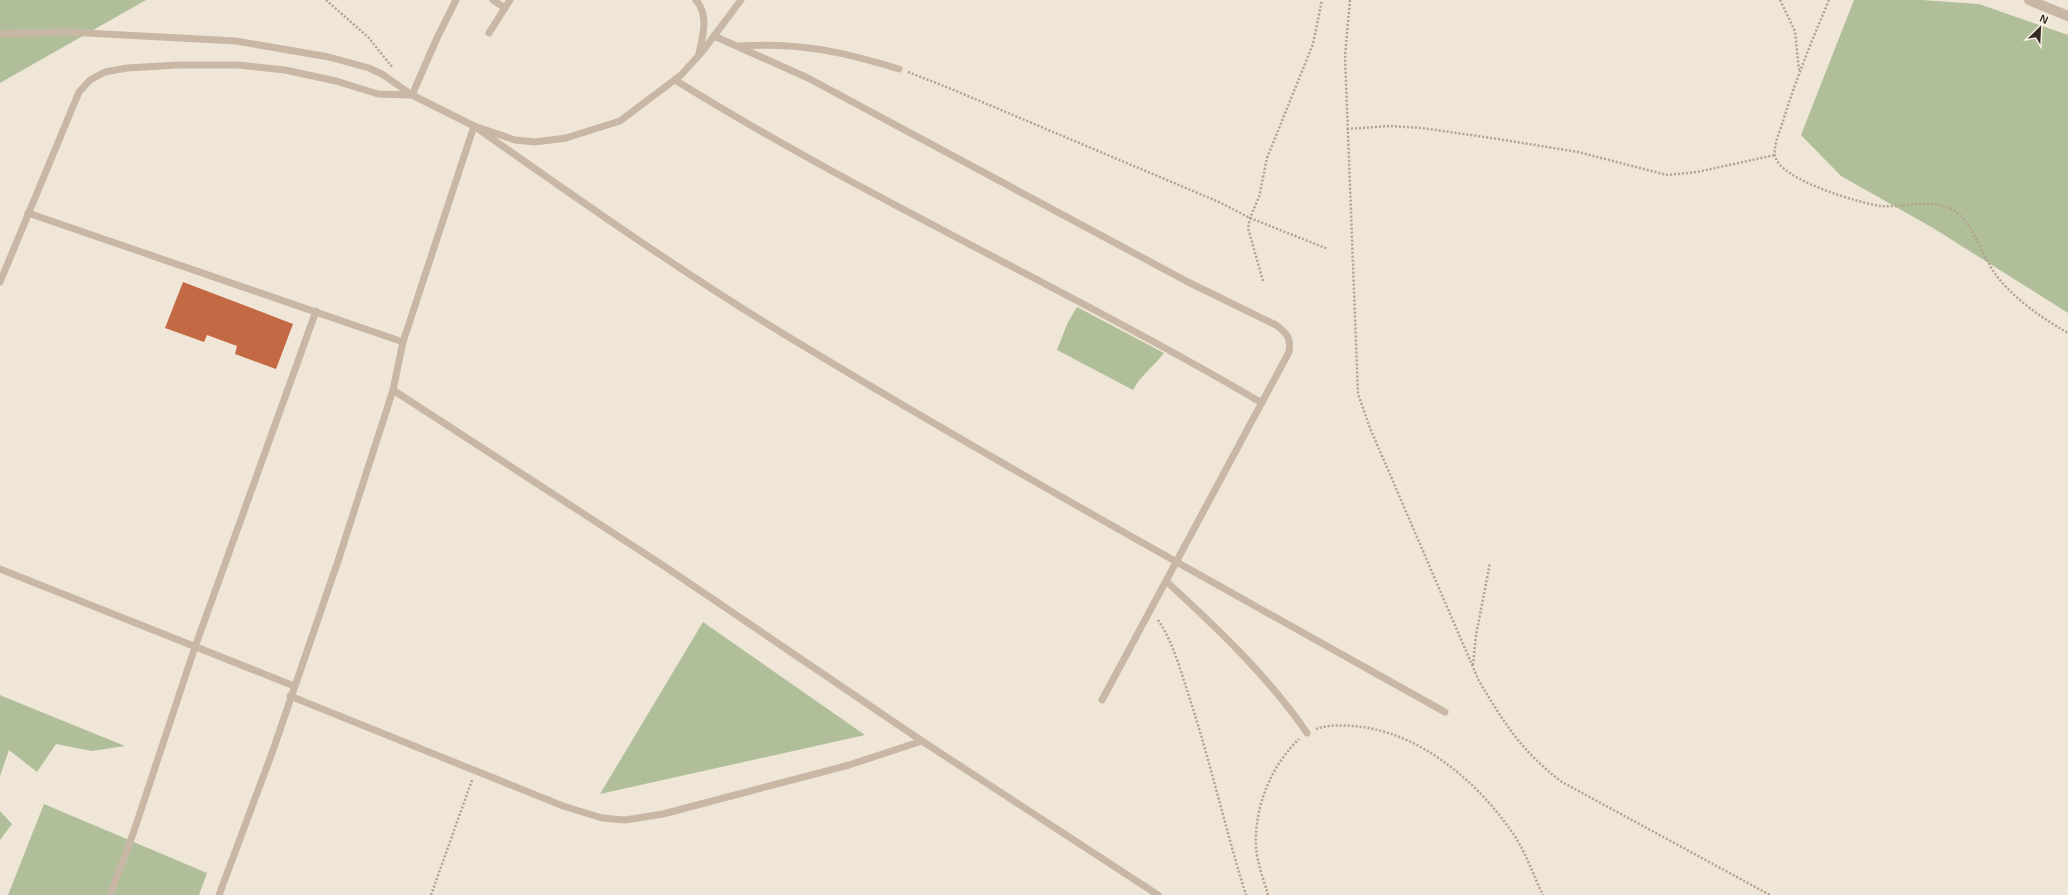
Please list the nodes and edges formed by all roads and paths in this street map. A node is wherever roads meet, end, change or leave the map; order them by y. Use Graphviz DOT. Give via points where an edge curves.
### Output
graph roads {
  1 [pos="326,0"];
  2 [pos="456,0"];
  3 [pos="493,0"];
  4 [pos="510,0"];
  5 [pos="696,0"];
  6 [pos="741,0"];
  7 [pos="1322,0"];
  8 [pos="1350,0"];
  9 [pos="1780,0"];
  10 [pos="1829,0"];
  11 [pos="2029,0"];
  12 [pos="505,8"];
  13 [pos="2068,16"];
  14 [pos="489,33"];
  15 [pos="0,34"];
  16 [pos="714,36"];
  17 [pos="738,46"];
  18 [pos="699,55"];
  19 [pos="899,69"];
  20 [pos="396,72"];
  21 [pos="1799,72"];
  22 [pos="675,80"];
  23 [pos="412,95"];
  24 [pos="474,126"];
  25 [pos="1347,129"];
  26 [pos="1775,155"];
  27 [pos="28,213"];
  28 [pos="1250,218"];
  29 [pos="1328,250"];
  30 [pos="1263,281"];
  31 [pos="0,282"];
  32 [pos="316,311"];
  33 [pos="2068,333"];
  34 [pos="403,342"];
  35 [pos="393,390"];
  36 [pos="1262,403"];
  37 [pos="1177,561"];
  38 [pos="1490,563"];
  39 [pos="0,569"];
  40 [pos="1166,581"];
  41 [pos="1150,610"];
  42 [pos="195,646"];
  43 [pos="1473,666"];
  44 [pos="294,686"];
  45 [pos="290,696"];
  46 [pos="1102,700"];
  47 [pos="1445,712"];
  48 [pos="1307,734"];
  49 [pos="922,741"];
  50 [pos="476,770"];
  51 [pos="110,895"];
  52 [pos="219,895"];
  53 [pos="431,895"];
  54 [pos="1158,895"];
  55 [pos="1246,895"];
  56 [pos="1268,895"];
  57 [pos="1543,895"];
  58 [pos="1770,895"];
  1 -- 20 [label="path" via="368,37"];
  2 -- 23 [label="lane" via="436,38"];
  3 -- 12 [label="lane"];
  4 -- 12 [label="lane"];
  5 -- 18 [label="lane" via="704,15"];
  6 -- 16 [label="lane"];
  7 -- 28 [label="path" via="1312,44 1267,158 1259,197"];
  8 -- 25 [label="path" via="1345,56"];
  9 -- 21 [label="path" via="1795,31"];
  10 -- 21 [label="path"];
  11 -- 13 [label="street"];
  12 -- 14 [label="lane"];
  15 -- 23 [label="lane" via="67,32 236,41 329,57 369,68"];
  16 -- 17 [label="lane"];
  16 -- 18 [label="lane"];
  17 -- 19 [label="lane" via="782,45 837,51"];
  17 -- 36 [label="lane" via="808,78 1288,333 1290,352"];
  18 -- 22 [label="lane"];
  19 -- 28 [label="path" via="1218,202"];
  21 -- 26 [label="path" via="1778,137"];
  22 -- 24 [label="lane" via="620,121 566,138 535,142 515,140"];
  22 -- 36 [label="lane" via="729,114 798,152 1184,357"];
  23 -- 24 [label="lane"];
  23 -- 27 [label="lane" via="378,94 329,79 285,70 238,65 142,67 104,72 90,80 79,92"];
  24 -- 34 [label="lane"];
  24 -- 37 [label="lane" via="655,251 780,331 1015,470"];
  25 -- 26 [label="path" via="1389,126 1422,128 1578,152 1667,175 1697,172"];
  25 -- 43 [label="path" via="1358,394 1370,428"];
  26 -- 33 [label="path" via="1780,166 1794,176 1853,200 1880,206 1941,206 1953,210 1966,224 1989,264 2011,291 2032,310"];
  27 -- 31 [label="lane"];
  27 -- 32 [label="lane"];
  28 -- 29 [label="path"];
  28 -- 30 [label="path" via="1248,228"];
  32 -- 34 [label="lane"];
  32 -- 42 [label="lane"];
  34 -- 35 [label="lane"];
  35 -- 44 [label="lane" via="339,558"];
  35 -- 49 [label="lane" via="667,568"];
  36 -- 37 [label="lane"];
  37 -- 40 [label="lane"];
  37 -- 47 [label="lane"];
  38 -- 43 [label="path" via="1476,635"];
  39 -- 42 [label="lane"];
  40 -- 41 [label="lane"];
  40 -- 48 [label="lane" via="1246,658"];
  41 -- 46 [label="lane"];
  41 -- 55 [label="path" via="1164,630 1173,650 1205,743"];
  42 -- 44 [label="lane"];
  42 -- 51 [label="lane" via="133,834"];
  43 -- 58 [label="path" via="1499,715 1538,764 1562,782"];
  44 -- 45 [label="lane"];
  45 -- 50 [label="lane"];
  45 -- 52 [label="lane" via="272,753"];
  48 -- 56 [label="path" via="1290,748 1275,768 1262,797 1256,848"];
  48 -- 57 [label="path" via="1319,728 1342,725 1369,727 1422,748 1454,769 1497,811 1514,833"];
  49 -- 50 [label="lane" via="849,765 663,814 625,820 585,815"];
  49 -- 54 [label="lane"];
  50 -- 53 [label="path"];
}
